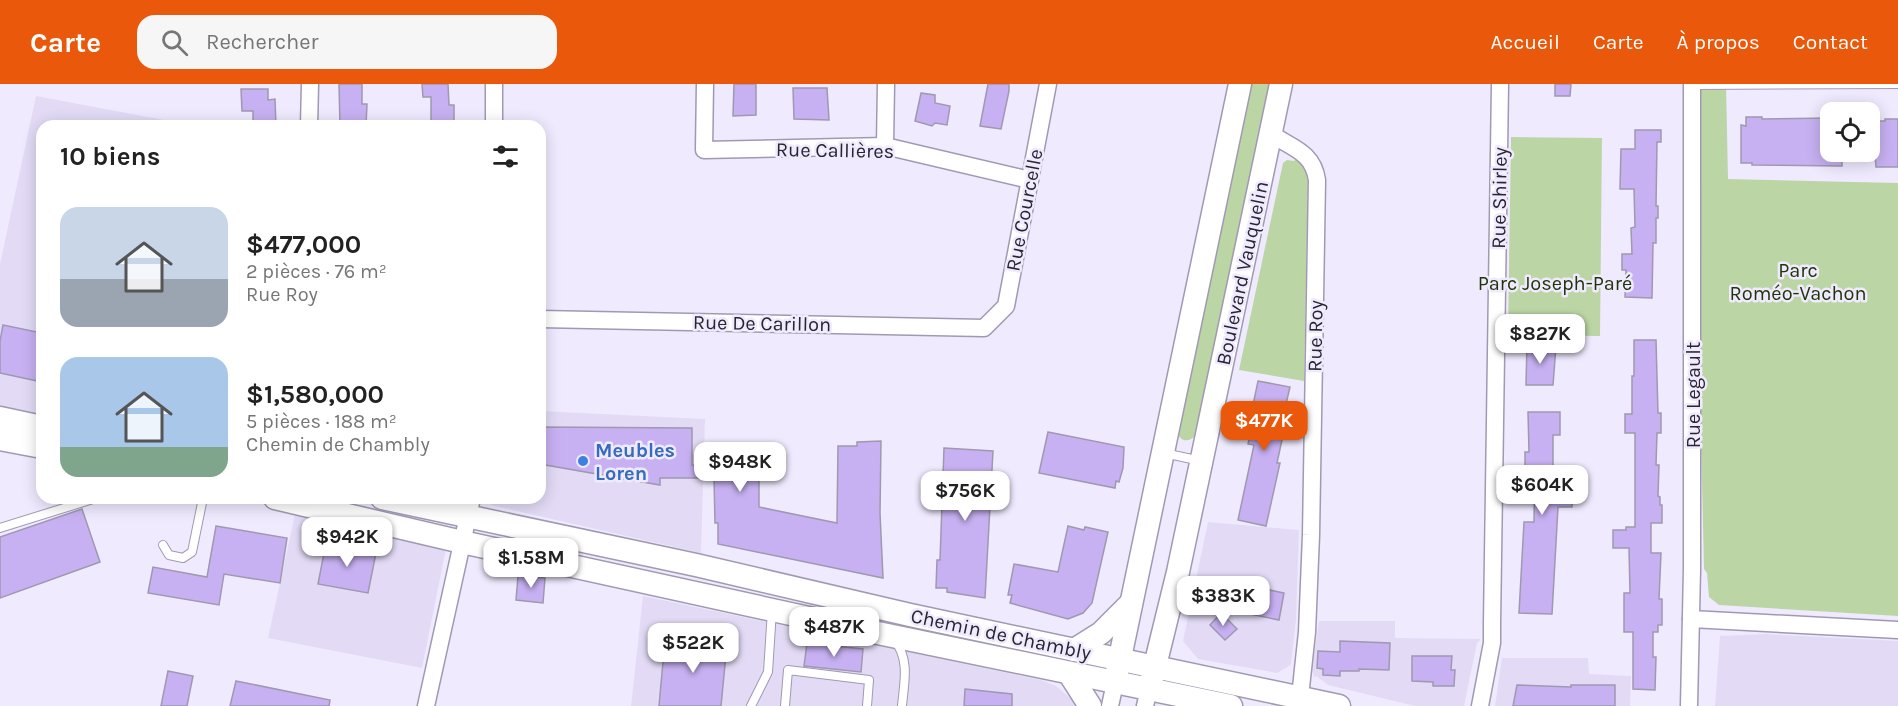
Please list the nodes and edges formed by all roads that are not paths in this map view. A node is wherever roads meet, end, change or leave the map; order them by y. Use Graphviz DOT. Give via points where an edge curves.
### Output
graph roads {
  1 [pos="310,84"];
  2 [pos="494,84"];
  3 [pos="705,84"];
  4 [pos="886,84"];
  5 [pos="1048,84"];
  6 [pos="1240,84"];
  7 [pos="1281,84"];
  8 [pos="1500,84"];
  9 [pos="1692,84"];
  10 [pos="1898,84"];
  11 [pos="309,120"];
  12 [pos="494,120"];
  13 [pos="1270,134"];
  14 [pos="885,146"];
  15 [pos="1029,180"];
  16 [pos="546,319"];
  17 [pos="984,328"];
  18 [pos="0,418"];
  19 [pos="36,426"];
  20 [pos="0,439"];
  21 [pos="36,446"];
  22 [pos="1163,453"];
  23 [pos="1201,462"];
  24 [pos="77,504"];
  25 [pos="202,504"];
  26 [pos="300,504"];
  27 [pos="441,504"];
  28 [pos="471,507"];
  29 [pos="0,528"];
  30 [pos="462,542"];
  31 [pos="163,545"];
  32 [pos="1131,603"];
  33 [pos="772,610"];
  34 [pos="1690,619"];
  35 [pos="1898,630"];
  36 [pos="892,636"];
  37 [pos="1074,650"];
  38 [pos="1120,659"];
  39 [pos="1070,673"];
  40 [pos="1115,683"];
  41 [pos="1150,687"];
  42 [pos="1299,702"];
  43 [pos="426,706"];
  44 [pos="752,706"];
  45 [pos="785,706"];
  46 [pos="867,706"];
  47 [pos="902,706"];
  48 [pos="1090,706"];
  49 [pos="1110,706"];
  50 [pos="1231,706"];
  51 [pos="1339,706"];
  52 [pos="1480,706"];
  53 [pos="1689,706"];
  1 -- 11 [label="street"];
  2 -- 12 [label="street"];
  3 -- 14 [label="street, Rue Callières" via="704,150"];
  4 -- 14 [label="street"];
  5 -- 15 [label="street, Rue Courcelle"];
  6 -- 22 [label="main road, Boulevard Vauquelin"];
  7 -- 13 [label="main road, Boulevard Vauquelin"];
  8 -- 52 [label="street, Rue Shirley" via="1492,643"];
  9 -- 10 [label="lane"];
  9 -- 34 [label="street, Rue Legault"];
  13 -- 23 [label="main road, Boulevard Vauquelin"];
  13 -- 42 [label="street, Rue Roy" via="1307,156 1317,180 1311,535"];
  14 -- 15 [label="street, Rue Callières"];
  15 -- 17 [label="street, Rue Courcelle" via="1006,306"];
  16 -- 17 [label="street, Rue De Carillon"];
  18 -- 19 [label="main road"];
  20 -- 21 [label="main road"];
  22 -- 23 [label="lane"];
  22 -- 32 [label="main road, Boulevard Vauquelin"];
  23 -- 41 [label="main road, Boulevard Vauquelin"];
  24 -- 29 [label="lane"];
  25 -- 31 [label="lane" via="192,552 183,558 169,555"];
  26 -- 30 [label="main road, Chemin de Chambly"];
  27 -- 28 [label="main road, Chemin de Chambly"];
  28 -- 30 [label="street"];
  28 -- 37 [label="main road, Chemin de Chambly" via="696,565"];
  30 -- 33 [label="main road, Chemin de Chambly"];
  30 -- 43 [label="street"];
  32 -- 37 [label="main road" via="1101,633"];
  32 -- 38 [label="main road, Boulevard Vauquelin"];
  33 -- 36 [label="main road, Chemin de Chambly"];
  33 -- 44 [label="lane" via="768,672"];
  34 -- 35 [label="street"];
  34 -- 53 [label="street, Rue Legault"];
  36 -- 39 [label="main road, Chemin de Chambly"];
  36 -- 47 [label="lane" via="906,662"];
  37 -- 38 [label="main road, Chemin de Chambly"];
  38 -- 40 [label="main road, Boulevard Vauquelin"];
  38 -- 41 [label="main road, Chemin de Chambly"];
  39 -- 40 [label="main road, Chemin de Chambly"];
  39 -- 48 [label="main road"];
  40 -- 41 [label="main road, Chemin de Chambly"];
  40 -- 49 [label="street"];
  41 -- 42 [label="main road, Chemin de Chambly"];
  41 -- 50 [label="main road, Chemin de Chambly"];
  42 -- 51 [label="main road, Chemin de Chambly"];
  45 -- 46 [label="lane" via="788,670 869,680"];
}
